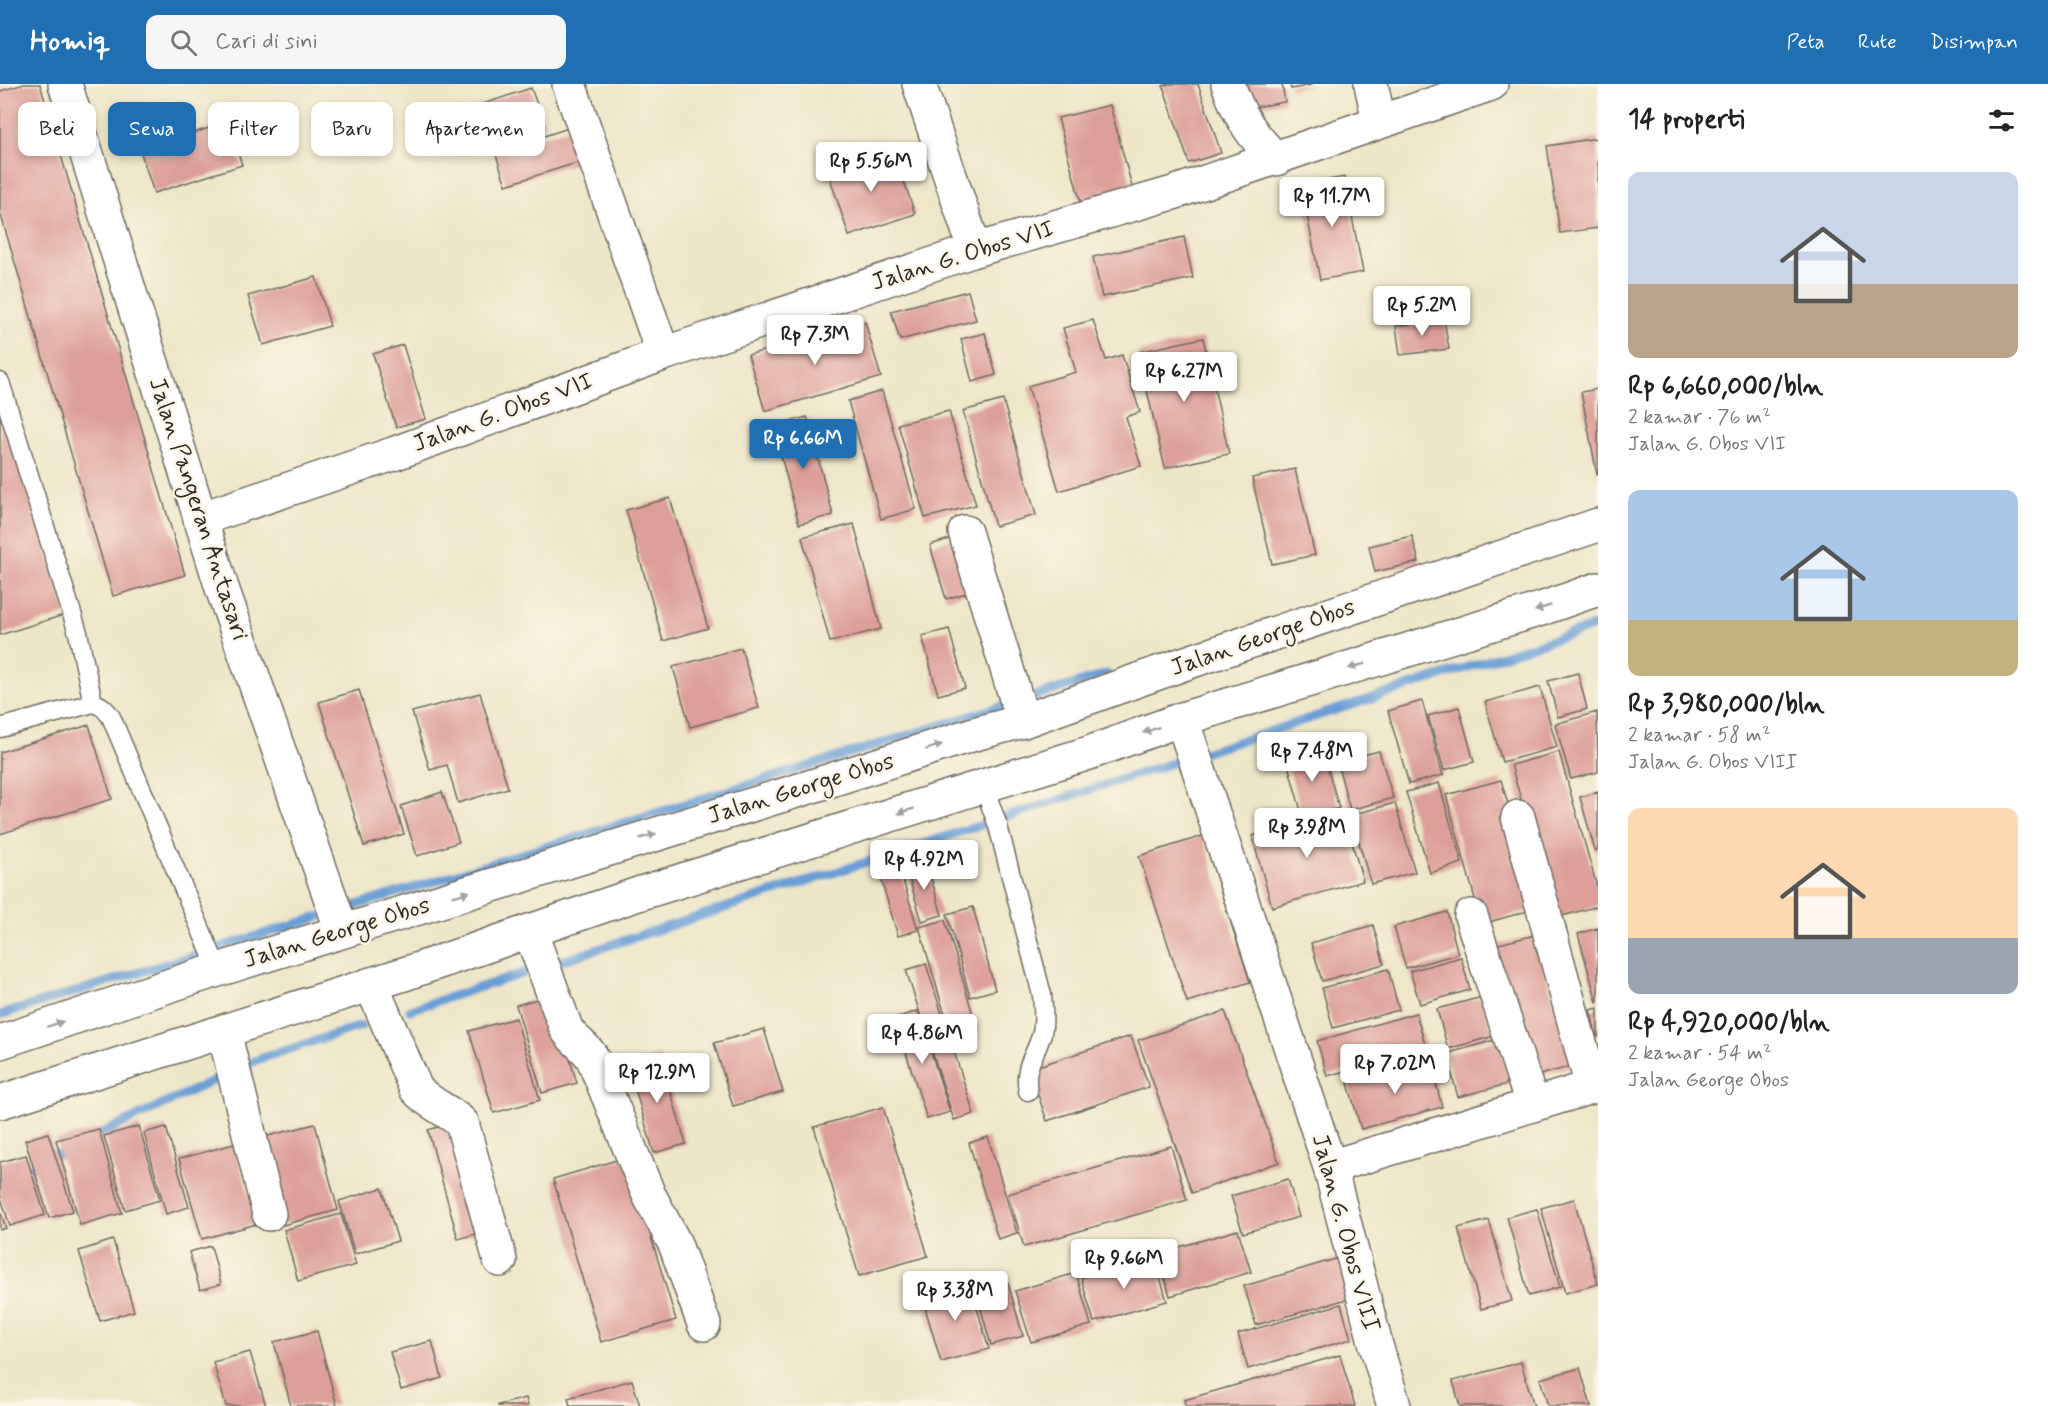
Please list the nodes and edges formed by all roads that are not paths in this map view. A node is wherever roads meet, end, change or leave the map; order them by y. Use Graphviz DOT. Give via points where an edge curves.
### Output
graph roads {
  1 [pos="65,84"];
  2 [pos="569,84"];
  3 [pos="919,84"];
  4 [pos="1228,84"];
  5 [pos="1371,84"];
  6 [pos="1491,84"];
  7 [pos="1379,121"];
  8 [pos="1276,159"];
  9 [pos="975,250"];
  10 [pos="663,354"];
  11 [pos="2,391"];
  12 [pos="200,519"];
  13 [pos="1598,525"];
  14 [pos="966,532"];
  15 [pos="1598,589"];
  16 [pos="93,703"];
  17 [pos="1182,719"];
  18 [pos="1023,721"];
  19 [pos="0,728"];
  20 [pos="984,787"];
  21 [pos="747,806"];
  22 [pos="1518,817"];
  23 [pos="761,857"];
  24 [pos="1471,916"];
  25 [pos="530,931"];
  26 [pos="342,932"];
  27 [pos="218,970"];
  28 [pos="371,984"];
  29 [pos="224,1032"];
  30 [pos="0,1042"];
  31 [pos="1595,1086"];
  32 [pos="1028,1091"];
  33 [pos="0,1102"];
  34 [pos="1532,1104"];
  35 [pos="1330,1167"];
  36 [pos="269,1214"];
  37 [pos="500,1260"];
  38 [pos="704,1324"];
  39 [pos="1394,1406"];
  1 -- 12 [label="street, Jalan Pangeran Antasari"];
  2 -- 10 [label="street"];
  3 -- 9 [label="street"];
  4 -- 8 [label="street" via="1257,141"];
  5 -- 7 [label="street"];
  6 -- 7 [label="street, Jalan G. Obos VII"];
  7 -- 8 [label="street, Jalan G. Obos VII"];
  8 -- 9 [label="street, Jalan G. Obos VII"];
  9 -- 10 [label="street, Jalan G. Obos VII"];
  10 -- 12 [label="street, Jalan G. Obos VII" via="393,454"];
  11 -- 16 [label="lane" via="78,633"];
  12 -- 26 [label="street, Jalan Pangeran Antasari"];
  13 -- 18 [label="street, Jalan George Obos"];
  14 -- 18 [label="street"];
  15 -- 17 [label="street, Jalan George Obos, one-way"];
  16 -- 19 [label="lane"];
  16 -- 27 [label="lane" via="111,717"];
  17 -- 20 [label="street, Jalan George Obos, one-way"];
  17 -- 35 [label="street, Jalan G. Obos VIII"];
  21 -- 18 [label="street, Jalan George Obos, one-way"];
  20 -- 23 [label="street, Jalan George Obos, one-way"];
  20 -- 32 [label="lane" via="998,826 1042,995 1042,1034 1028,1065"];
  21 -- 23 [label="street"];
  26 -- 21 [label="street, Jalan George Obos, one-way"];
  22 -- 31 [label="street"];
  23 -- 25 [label="street, Jalan George Obos"];
  24 -- 34 [label="street"];
  25 -- 28 [label="street, Jalan George Obos"];
  25 -- 38 [label="street" via="566,1028 593,1059 649,1195 675,1244"];
  26 -- 27 [label="street, Jalan George Obos"];
  30 -- 27 [label="street, Jalan George Obos, one-way"];
  28 -- 29 [label="street, Jalan George Obos"];
  28 -- 37 [label="street" via="416,1089 462,1123"];
  29 -- 33 [label="street, Jalan George Obos"];
  29 -- 36 [label="street"];
  31 -- 34 [label="street"];
  34 -- 35 [label="street"];
  35 -- 39 [label="street, Jalan G. Obos VIII"];
}
